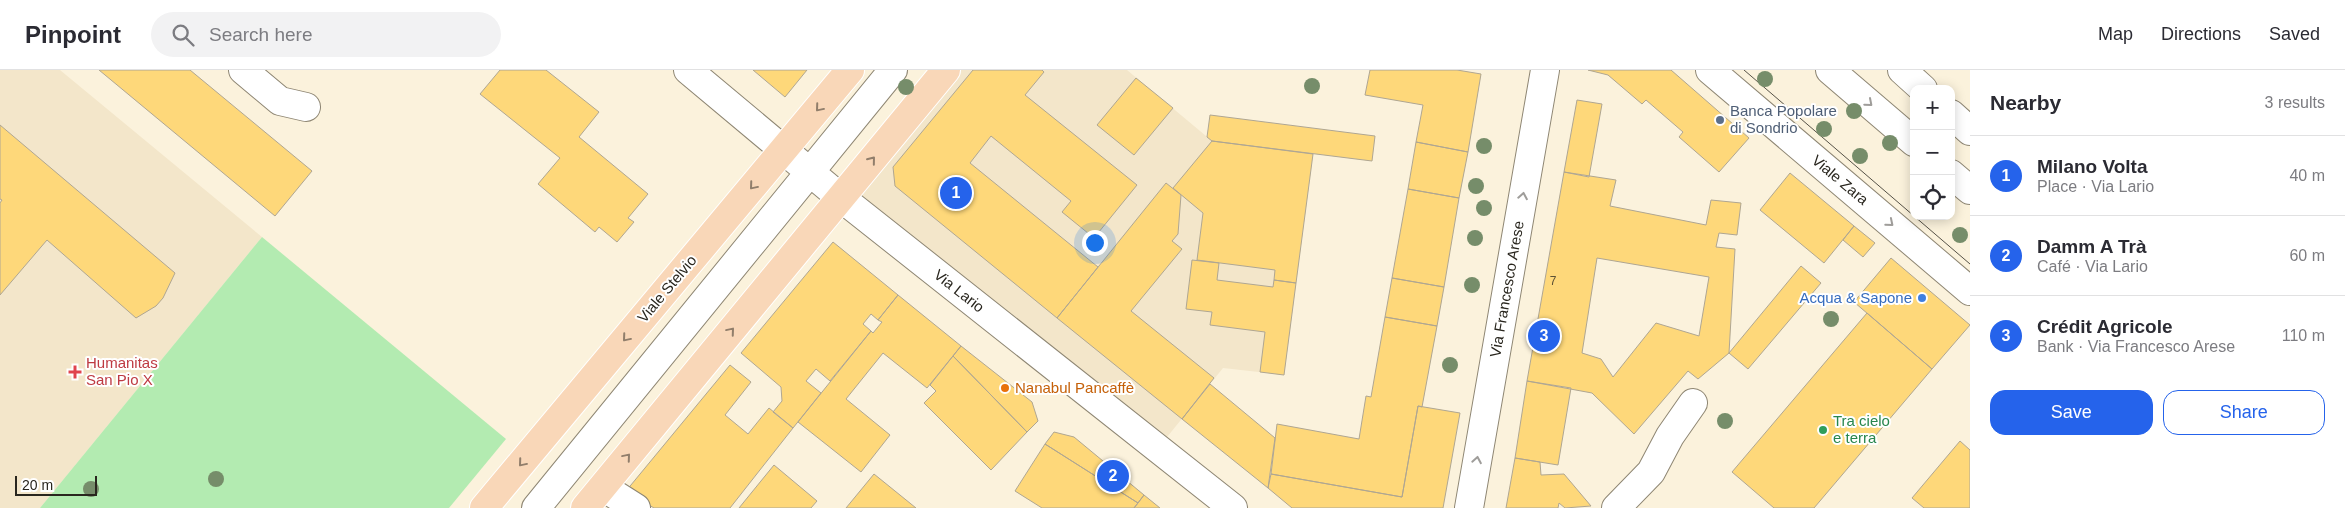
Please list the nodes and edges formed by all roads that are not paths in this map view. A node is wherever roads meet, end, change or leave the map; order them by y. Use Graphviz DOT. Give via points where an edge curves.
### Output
graph roads {
  1 [pos="243,70"];
  2 [pos="688,70"];
  3 [pos="850,70"];
  4 [pos="893,70"];
  5 [pos="946,70"];
  6 [pos="1545,70"];
  7 [pos="1710,70"];
  8 [pos="1830,70"];
  9 [pos="1902,70"];
  10 [pos="1919,85"];
  11 [pos="306,107"];
  12 [pos="1955,118"];
  13 [pos="1970,131"];
  14 [pos="1910,139"];
  15 [pos="784,149"];
  16 [pos="809,170"];
  17 [pos="1952,175"];
  18 [pos="1970,190"];
  19 [pos="841,198"];
  20 [pos="1970,290"];
  21 [pos="1693,403"];
  22 [pos="603,487"];
  23 [pos="484,508"];
  24 [pos="536,508"];
  25 [pos="585,508"];
  26 [pos="636,508"];
  27 [pos="1233,508"];
  28 [pos="1469,508"];
  29 [pos="1616,508"];
  1 -- 11 [label="street" via="280,101"];
  2 -- 15 [label="street, Via Lario"];
  3 -- 15 [label="main road, Viale Stelvio, one-way"];
  4 -- 16 [label="street"];
  19 -- 5 [label="main road, one-way"];
  28 -- 6 [label="street, Via Francesco Arese, one-way"];
  7 -- 20 [label="street, Viale Zara, one-way"];
  8 -- 14 [label="street, one-way"];
  9 -- 10 [label="street"];
  12 -- 13 [label="street"];
  15 -- 16 [label="street, Via Lario"];
  15 -- 23 [label="main road, Viale Stelvio, one-way"];
  16 -- 19 [label="street, Via Lario"];
  16 -- 24 [label="street"];
  17 -- 18 [label="street"];
  22 -- 19 [label="main road, one-way"];
  19 -- 27 [label="street, Via Lario"];
  21 -- 29 [label="street" via="1651,472"];
  22 -- 25 [label="main road"];
  22 -- 26 [label="street"];
}
